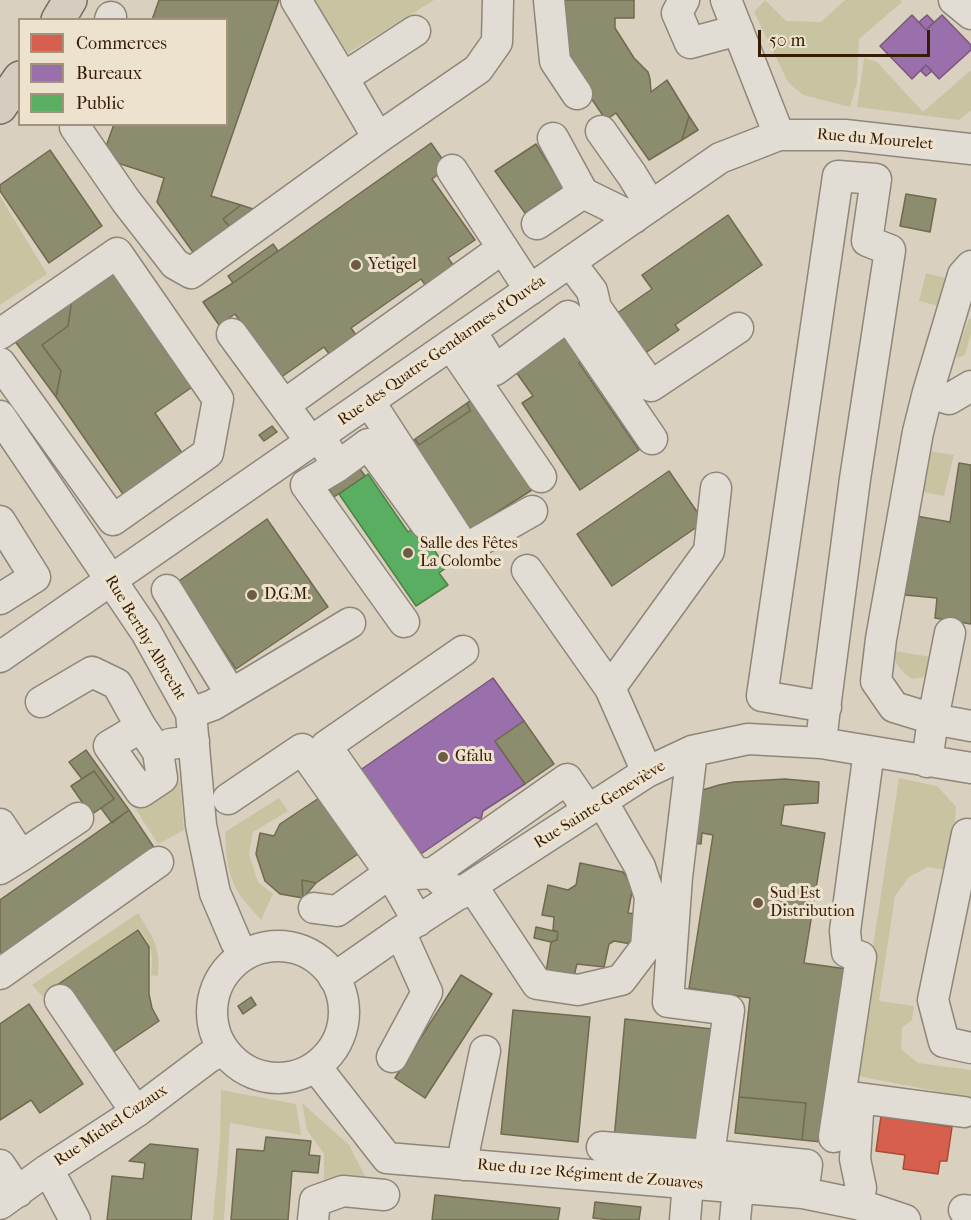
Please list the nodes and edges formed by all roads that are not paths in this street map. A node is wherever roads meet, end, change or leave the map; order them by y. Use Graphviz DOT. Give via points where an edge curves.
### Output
graph roads {
  1 [pos="70,0"];
  2 [pos="296,0"];
  3 [pos="549,0"];
  4 [pos="684,0"];
  5 [pos="726,0"];
  6 [pos="497,4"];
  7 [pos="59,18"];
  8 [pos="738,30"];
  9 [pos="414,31"];
  10 [pos="343,78"];
  11 [pos="18,81"];
  12 [pos="577,94"];
  13 [pos="0,107"];
  14 [pos="75,126"];
  15 [pos="601,131"];
  16 [pos="779,135"];
  17 [pos="378,138"];
  18 [pos="553,138"];
  19 [pos="971,149"];
  20 [pos="452,170"];
  21 [pos="583,193"];
  22 [pos="643,212"];
  23 [pos="537,224"];
  24 [pos="503,248"];
  25 [pos="570,262"];
  26 [pos="971,266"];
  27 [pos="530,290"];
  28 [pos="738,328"];
  29 [pos="0,334"];
  30 [pos="232,334"];
  31 [pos="461,338"];
  32 [pos="0,363"];
  33 [pos="971,386"];
  34 [pos="928,392"];
  35 [pos="369,401"];
  36 [pos="284,405"];
  37 [pos="6,433"];
  38 [pos="315,439"];
  39 [pos="652,440"];
  40 [pos="208,453"];
  41 [pos="338,466"];
  42 [pos="541,477"];
  43 [pos="716,488"];
  44 [pos="233,496"];
  45 [pos="531,511"];
  46 [pos="1,527"];
  47 [pos="451,558"];
  48 [pos="527,570"];
  49 [pos="111,581"];
  50 [pos="0,599"];
  51 [pos="404,622"];
  52 [pos="350,623"];
  53 [pos="146,632"];
  54 [pos="950,633"];
  55 [pos="463,651"];
  56 [pos="0,657"];
  57 [pos="610,688"];
  58 [pos="231,694"];
  59 [pos="41,702"];
  60 [pos="825,707"];
  61 [pos="933,719"];
  62 [pos="971,726"];
  63 [pos="141,727"];
  64 [pos="192,727"];
  65 [pos="820,743"];
  66 [pos="692,751"];
  67 [pos="869,751"];
  68 [pos="158,752"];
  69 [pos="927,762"];
  70 [pos="971,768"];
  71 [pos="646,772"];
  72 [pos="228,799"];
  73 [pos="595,806"];
  74 [pos="78,818"];
  75 [pos="0,824"];
  76 [pos="970,825"];
  77 [pos="10,862"];
  78 [pos="158,862"];
  79 [pos="390,873"];
  80 [pos="433,873"];
  81 [pos="466,890"];
  82 [pos="314,908"];
  83 [pos="409,927"];
  84 [pos="244,955"];
  85 [pos="0,974"];
  86 [pos="334,978"];
  87 [pos="60,1000"];
  88 [pos="971,1048"];
  89 [pos="223,1050"];
  90 [pos="484,1051"];
  91 [pos="392,1057"];
  92 [pos="316,1067"];
  93 [pos="136,1112"];
  94 [pos="964,1112"];
  95 [pos="834,1137"];
  96 [pos="602,1147"];
  97 [pos="709,1155"];
  98 [pos="387,1158"];
  99 [pos="0,1165"];
  100 [pos="464,1165"];
  101 [pos="47,1170"];
  102 [pos="688,1183"];
  103 [pos="738,1187"];
  104 [pos="803,1194"];
  105 [pos="9,1198"];
  106 [pos="857,1204"];
  107 [pos="382,1207"];
  108 [pos="75,1220"];
  109 [pos="313,1220"];
  110 [pos="685,1220"];
  111 [pos="735,1220"];
  112 [pos="905,1220"];
  1 -- 7 [label="main road"];
  2 -- 10 [label="street"];
  3 -- 12 [label="street" via="555,61"];
  4 -- 8 [label="street" via="677,13 690,43"];
  5 -- 8 [label="street"];
  6 -- 17 [label="street" via="497,42 478,69"];
  8 -- 16 [label="street"];
  9 -- 10 [label="street"];
  10 -- 17 [label="street"];
  11 -- 13 [label="main road"];
  14 -- 17 [label="street" via="175,264 190,273"];
  15 -- 22 [label="street" via="632,175"];
  16 -- 19 [label="street, Rue du Mourelet" via="845,135"];
  16 -- 22 [label="street, Rue des Quatre Gendarmes d'Ouvéa" via="720,158"];
  18 -- 21 [label="street"];
  20 -- 24 [label="street"];
  21 -- 22 [label="street"];
  21 -- 23 [label="street"];
  22 -- 25 [label="street, Rue des Quatre Gendarmes d'Ouvéa"];
  24 -- 27 [label="street"];
  24 -- 36 [label="street"];
  25 -- 27 [label="street, Rue des Quatre Gendarmes d'Ouvéa"];
  25 -- 28 [label="street" via="592,291 596,308 651,386"];
  26 -- 34 [label="street" via="963,274"];
  27 -- 31 [label="street, Rue des Quatre Gendarmes d'Ouvéa"];
  29 -- 40 [label="street" via="117,253 218,399"];
  30 -- 36 [label="street"];
  31 -- 35 [label="street, Rue des Quatre Gendarmes d'Ouvéa"];
  31 -- 39 [label="street" via="495,370 568,316"];
  31 -- 42 [label="street"];
  32 -- 40 [label="street" via="113,520"];
  33 -- 34 [label="street" via="950,399"];
  34 -- 61 [label="street" via="876,681 894,707"];
  35 -- 38 [label="street, Rue des Quatre Gendarmes d'Ouvéa"];
  35 -- 45 [label="street" via="465,549"];
  36 -- 38 [label="street"];
  37 -- 49 [label="street, Rue Berthy Albrecht"];
  38 -- 41 [label="street"];
  38 -- 44 [label="street, Rue des Quatre Gendarmes d'Ouvéa"];
  40 -- 44 [label="street"];
  41 -- 47 [label="street" via="368,444"];
  41 -- 51 [label="street" via="306,485"];
  43 -- 57 [label="street" via="708,551"];
  44 -- 49 [label="street, Rue des Quatre Gendarmes d'Ouvéa"];
  46 -- 50 [label="street" via="35,577"];
  48 -- 57 [label="street"];
  49 -- 53 [label="street, Rue Berthy Albrecht"];
  49 -- 56 [label="street, Rue des Quatre Gendarmes d'Ouvéa"];
  52 -- 58 [label="street"];
  53 -- 58 [label="street" via="174,601"];
  53 -- 64 [label="street, Rue Berthy Albrecht"];
  54 -- 61 [label="street"];
  55 -- 80 [label="street" via="326,746 416,874"];
  57 -- 71 [label="street"];
  58 -- 64 [label="street" via="213,705"];
  59 -- 63 [label="street" via="92,672 117,684"];
  60 -- 60 [label="street" via="890,250 867,241 876,179 838,177 762,696"];
  60 -- 65 [label="street"];
  61 -- 62 [label="street"];
  61 -- 69 [label="street"];
  63 -- 68 [label="street"];
  63 -- 68 [label="street" via="109,746 141,792 162,778"];
  64 -- 68 [label="street"];
  64 -- 84 [label="street, Rue Berthy Albrecht" via="201,825 215,893"];
  65 -- 66 [label="street, Rue Sainte-Geneviève" via="748,739"];
  65 -- 67 [label="street, Rue Sainte-Geneviève"];
  66 -- 71 [label="street, Rue Sainte-Geneviève"];
  66 -- 97 [label="street" via="668,1002 729,1010"];
  67 -- 69 [label="street, Rue Sainte-Geneviève"];
  67 -- 95 [label="street" via="845,931 848,952 861,957"];
  69 -- 70 [label="street, Rue Sainte-Geneviève"];
  71 -- 73 [label="street, Rue Sainte-Geneviève"];
  72 -- 79 [label="street" via="302,749"];
  73 -- 80 [label="street" via="567,779"];
  73 -- 81 [label="street, Rue Sainte-Geneviève"];
  73 -- 81 [label="street" via="640,867 650,897 646,947 621,980 578,990 537,984"];
  74 -- 77 [label="street"];
  75 -- 77 [label="street"];
  76 -- 88 [label="street" via="933,1000 944,1042"];
  78 -- 85 [label="street"];
  79 -- 82 [label="street" via="337,910"];
  79 -- 83 [label="street"];
  80 -- 81 [label="street" via="446,885"];
  81 -- 83 [label="street, Rue Sainte-Geneviève"];
  83 -- 86 [label="street, Rue Sainte-Geneviève"];
  83 -- 91 [label="street" via="427,992"];
  84 -- 86 [label="street" via="263,948 284,947 304,952 321,962"];
  84 -- 89 [label="street" via="216,987 211,1009 214,1030"];
  86 -- 92 [label="street" via="344,1016 340,1036"];
  87 -- 93 [label="street"];
  89 -- 92 [label="street" via="237,1065 256,1075 297,1076"];
  89 -- 93 [label="street, Rue Michel Cazaux"];
  90 -- 100 [label="street"];
  92 -- 98 [label="street"];
  93 -- 101 [label="street, Rue Michel Cazaux"];
  94 -- 106 [label="street" via="859,1098 855,1158 861,1188"];
  96 -- 97 [label="street"];
  97 -- 104 [label="street" via="807,1165"];
  98 -- 100 [label="street, Rue du 12e Régiment de Zouaves"];
  98 -- 107 [label="street"];
  99 -- 105 [label="street"];
  100 -- 102 [label="street, Rue du 12e Régiment de Zouaves"];
  101 -- 105 [label="street, Rue Michel Cazaux"];
  101 -- 108 [label="street"];
  102 -- 103 [label="street, Rue du 12e Régiment de Zouaves"];
  102 -- 110 [label="street"];
  103 -- 104 [label="street, Rue du 12e Régiment de Zouaves"];
  103 -- 111 [label="street"];
  104 -- 106 [label="street, Rue du 12e Régiment de Zouaves"];
  106 -- 112 [label="street, Rue du 12e Régiment de Zouaves"];
  107 -- 109 [label="street" via="343,1191 315,1201"];
}
